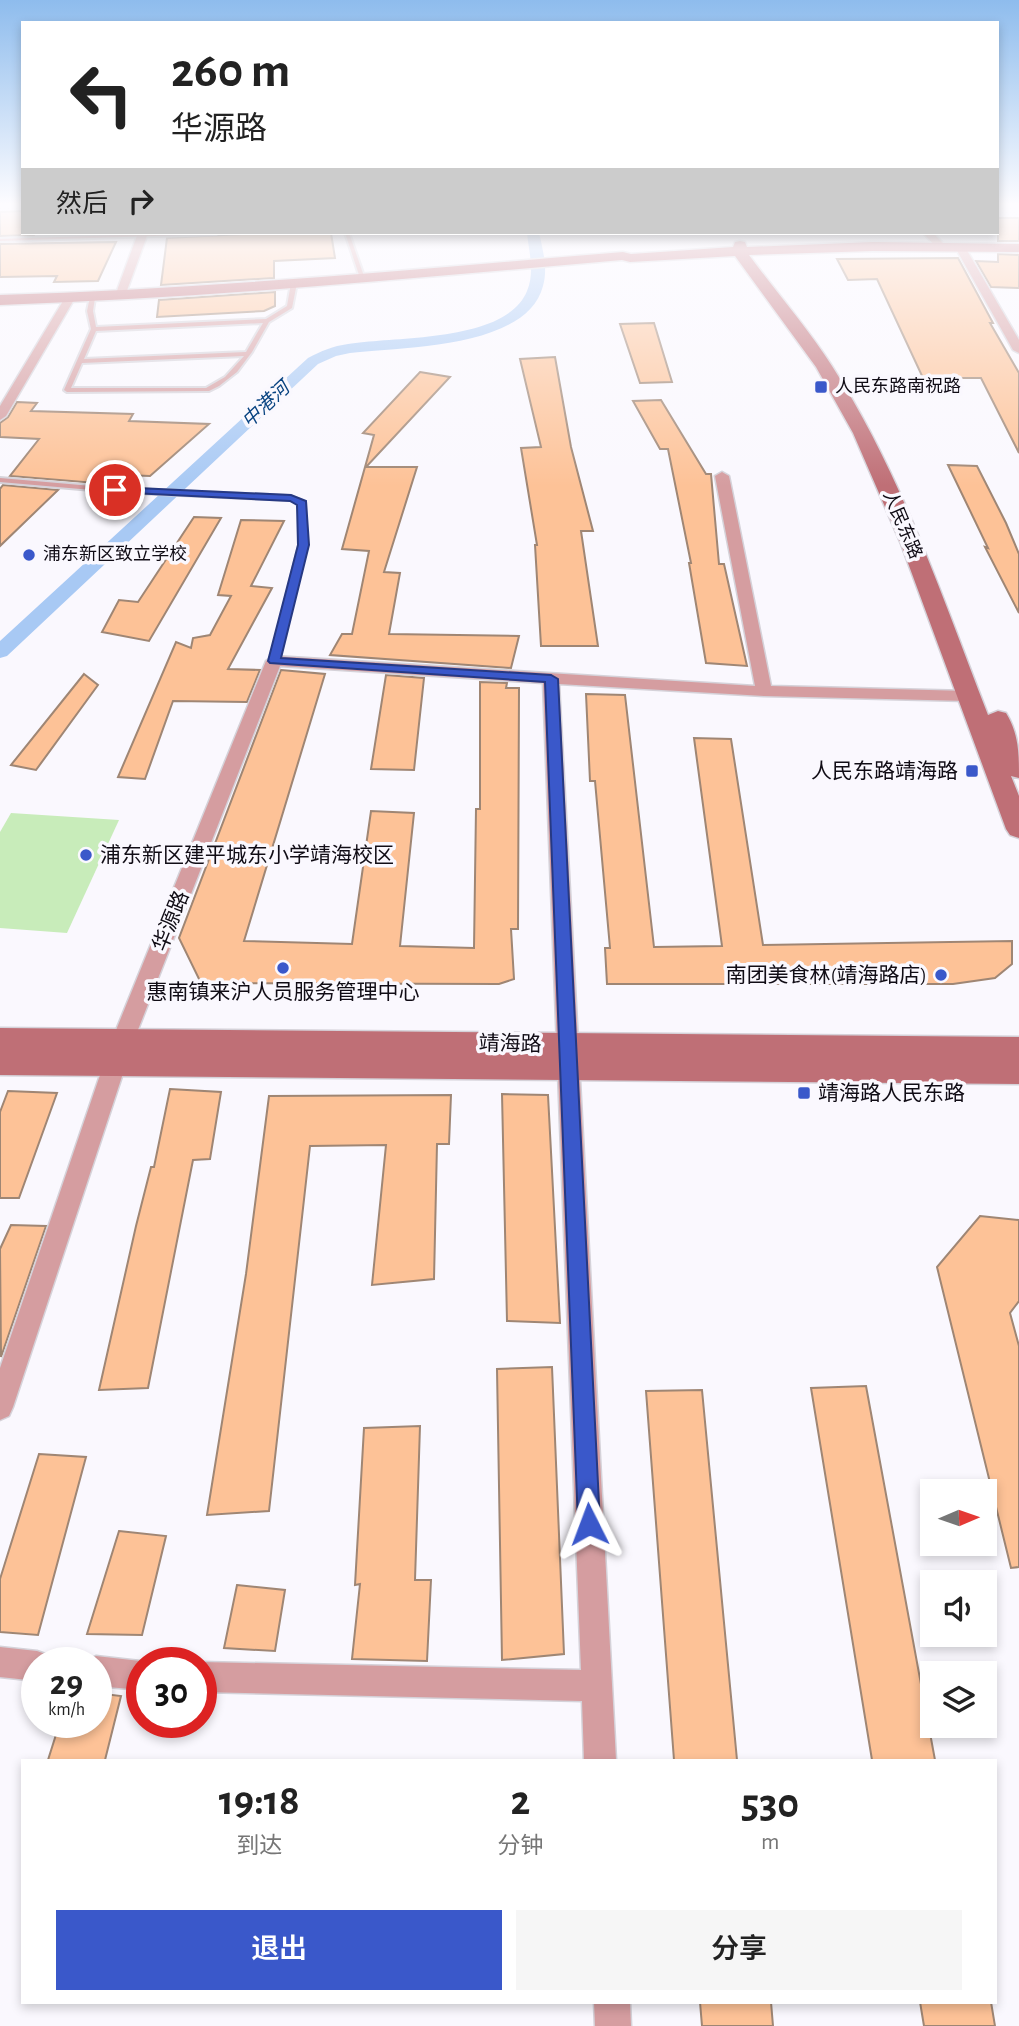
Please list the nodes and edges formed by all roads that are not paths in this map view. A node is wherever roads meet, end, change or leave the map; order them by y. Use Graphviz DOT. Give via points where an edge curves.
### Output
graph roads {
  1 [pos="70,298"];
  2 [pos="92,298"];
  3 [pos="98,298"];
  4 [pos="289,298"];
  5 [pos="777,298"];
  6 [pos="785,298"];
  7 [pos="989,298"];
  8 [pos="0,300"];
  9 [pos="267,321"];
  10 [pos="94,329"];
  11 [pos="1019,350"];
  12 [pos="247,354"];
  13 [pos="80,360"];
  14 [pos="0,416"];
  15 [pos="722,475"];
  16 [pos="0,480"];
  17 [pos="274,661"];
  18 [pos="551,679"];
  19 [pos="764,691"];
  20 [pos="968,696"];
  21 [pos="1019,770"];
  22 [pos="1019,829"];
  23 [pos="0,1040"];
  24 [pos="1019,1048"];
  25 [pos="120,1051"];
  26 [pos="567,1055"];
  27 [pos="0,1063"];
  28 [pos="1019,1071"];
  29 [pos="0,1407"];
  30 [pos="0,1662"];
  31 [pos="21,1664"];
  32 [pos="217,1677"];
  33 [pos="597,1686"];
  34 [pos="600,1759"];
  35 [pos="612,2004"];
  36 [pos="613,2026"];
  1 -- 2 [label="main road"];
  1 -- 8 [label="main road"];
  1 -- 14 [label="street"];
  2 -- 3 [label="main road"];
  2 -- 10 [label="lane"];
  4 -- 9 [label="lane" via="290,307"];
  5 -- 20 [label="main road, 人民东路" via="848,405 911,544"];
  6 -- 21 [label="main road, 人民东路" via="863,405 908,495"];
  7 -- 11 [label="street"];
  9 -- 10 [label="lane"];
  9 -- 12 [label="lane"];
  10 -- 13 [label="lane"];
  12 -- 13 [label="lane"];
  12 -- 13 [label="lane" via="220,385 207,390 67,390"];
  15 -- 19 [label="street"];
  16 -- 17 [label="lane" via="291,498 303,503 303,545"];
  17 -- 18 [label="street"];
  17 -- 25 [label="street, 华源路"];
  18 -- 19 [label="street"];
  18 -- 26 [label="street"];
  19 -- 20 [label="street"];
  20 -- 22 [label="main road, 人民东路"];
  23 -- 25 [label="main road, 靖海路"];
  24 -- 26 [label="main road, 靖海路"];
  25 -- 26 [label="main road, 靖海路"];
  25 -- 27 [label="main road, 靖海路"];
  25 -- 29 [label="street, 华源路"];
  26 -- 28 [label="main road, 靖海路"];
  26 -- 33 [label="street"];
  30 -- 31 [label="street"];
  32 -- 33 [label="street"];
  33 -- 34 [label="street"];
  35 -- 36 [label="street"];
}
